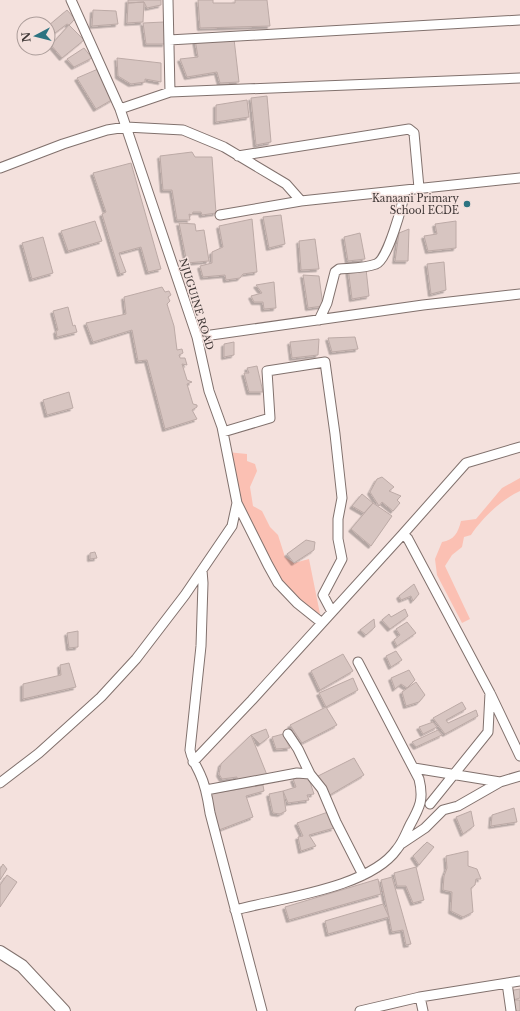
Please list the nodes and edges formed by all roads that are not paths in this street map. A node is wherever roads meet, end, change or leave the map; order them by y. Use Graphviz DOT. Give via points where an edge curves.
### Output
graph roads {
  1 [pos="71,0"];
  2 [pos="168,0"];
  3 [pos="520,20"];
  4 [pos="169,40"];
  5 [pos="520,78"];
  6 [pos="170,92"];
  7 [pos="120,109"];
  8 [pos="126,127"];
  9 [pos="238,156"];
  10 [pos="0,168"];
  11 [pos="520,178"];
  12 [pos="419,188"];
  13 [pos="405,190"];
  14 [pos="301,201"];
  15 [pos="220,215"];
  16 [pos="520,294"];
  17 [pos="319,320"];
  18 [pos="197,337"];
  19 [pos="223,432"];
  20 [pos="520,447"];
  21 [pos="237,503"];
  22 [pos="404,534"];
  23 [pos="202,570"];
  24 [pos="332,612"];
  25 [pos="322,622"];
  26 [pos="358,662"];
  27 [pos="490,693"];
  28 [pos="288,734"];
  29 [pos="520,756"];
  30 [pos="193,762"];
  31 [pos="414,768"];
  32 [pos="310,774"];
  33 [pos="452,775"];
  34 [pos="520,776"];
  35 [pos="500,782"];
  36 [pos="0,783"];
  37 [pos="206,790"];
  38 [pos="422,796"];
  39 [pos="430,804"];
  40 [pos="440,814"];
  41 [pos="400,845"];
  42 [pos="364,875"];
  43 [pos="235,910"];
  44 [pos="0,952"];
  45 [pos="520,981"];
  46 [pos="507,983"];
  47 [pos="420,997"];
  48 [pos="64,1011"];
  49 [pos="262,1011"];
  50 [pos="360,1011"];
  51 [pos="423,1011"];
  52 [pos="511,1011"];
  1 -- 7 [label="street, NJUGUINE ROAD"];
  2 -- 4 [label="street"];
  3 -- 4 [label="street"];
  4 -- 6 [label="street"];
  5 -- 6 [label="street"];
  6 -- 7 [label="street"];
  7 -- 8 [label="street, NJUGUINE ROAD"];
  8 -- 9 [label="street" via="183,130 224,147"];
  8 -- 10 [label="street" via="107,130 63,144"];
  8 -- 18 [label="street, NJUGUINE ROAD"];
  9 -- 12 [label="street" via="409,129 414,133"];
  9 -- 14 [label="street" via="286,184"];
  11 -- 12 [label="street"];
  12 -- 13 [label="street"];
  13 -- 14 [label="street"];
  13 -- 17 [label="street" via="397,225 383,259 377,264 339,269 335,272 327,304"];
  14 -- 15 [label="street"];
  16 -- 17 [label="street"];
  17 -- 18 [label="street"];
  18 -- 19 [label="street, NJUGUINE ROAD" via="209,391"];
  19 -- 21 [label="street, NJUGUINE ROAD"];
  19 -- 24 [label="street" via="270,418 267,371 324,362 342,498 338,519 342,559 322,595"];
  20 -- 22 [label="street" via="466,463"];
  21 -- 23 [label="street" via="232,526"];
  21 -- 25 [label="street, NJUGUINE ROAD" via="276,579 297,603"];
  22 -- 24 [label="street"];
  22 -- 27 [label="street"];
  23 -- 30 [label="street" via="201,646 190,738"];
  23 -- 36 [label="street" via="136,659 101,697 39,753"];
  24 -- 25 [label="street"];
  25 -- 30 [label="street"];
  26 -- 31 [label="street"];
  27 -- 29 [label="street"];
  27 -- 33 [label="street" via="488,732"];
  28 -- 32 [label="street"];
  30 -- 37 [label="street"];
  31 -- 33 [label="street"];
  31 -- 38 [label="street"];
  32 -- 37 [label="street" via="297,773"];
  32 -- 42 [label="street" via="322,789"];
  33 -- 35 [label="street"];
  33 -- 39 [label="street"];
  34 -- 35 [label="street"];
  35 -- 40 [label="street" via="482,794 443,810"];
  37 -- 43 [label="street"];
  38 -- 39 [label="street"];
  38 -- 41 [label="street"];
  39 -- 40 [label="street"];
  40 -- 41 [label="street"];
  41 -- 42 [label="street" via="378,866"];
  42 -- 43 [label="street" via="326,888"];
  43 -- 49 [label="street"];
  44 -- 48 [label="main road" via="22,966"];
  45 -- 46 [label="street"];
  46 -- 47 [label="street"];
  46 -- 52 [label="street"];
  47 -- 50 [label="street"];
  47 -- 51 [label="street"];
}
